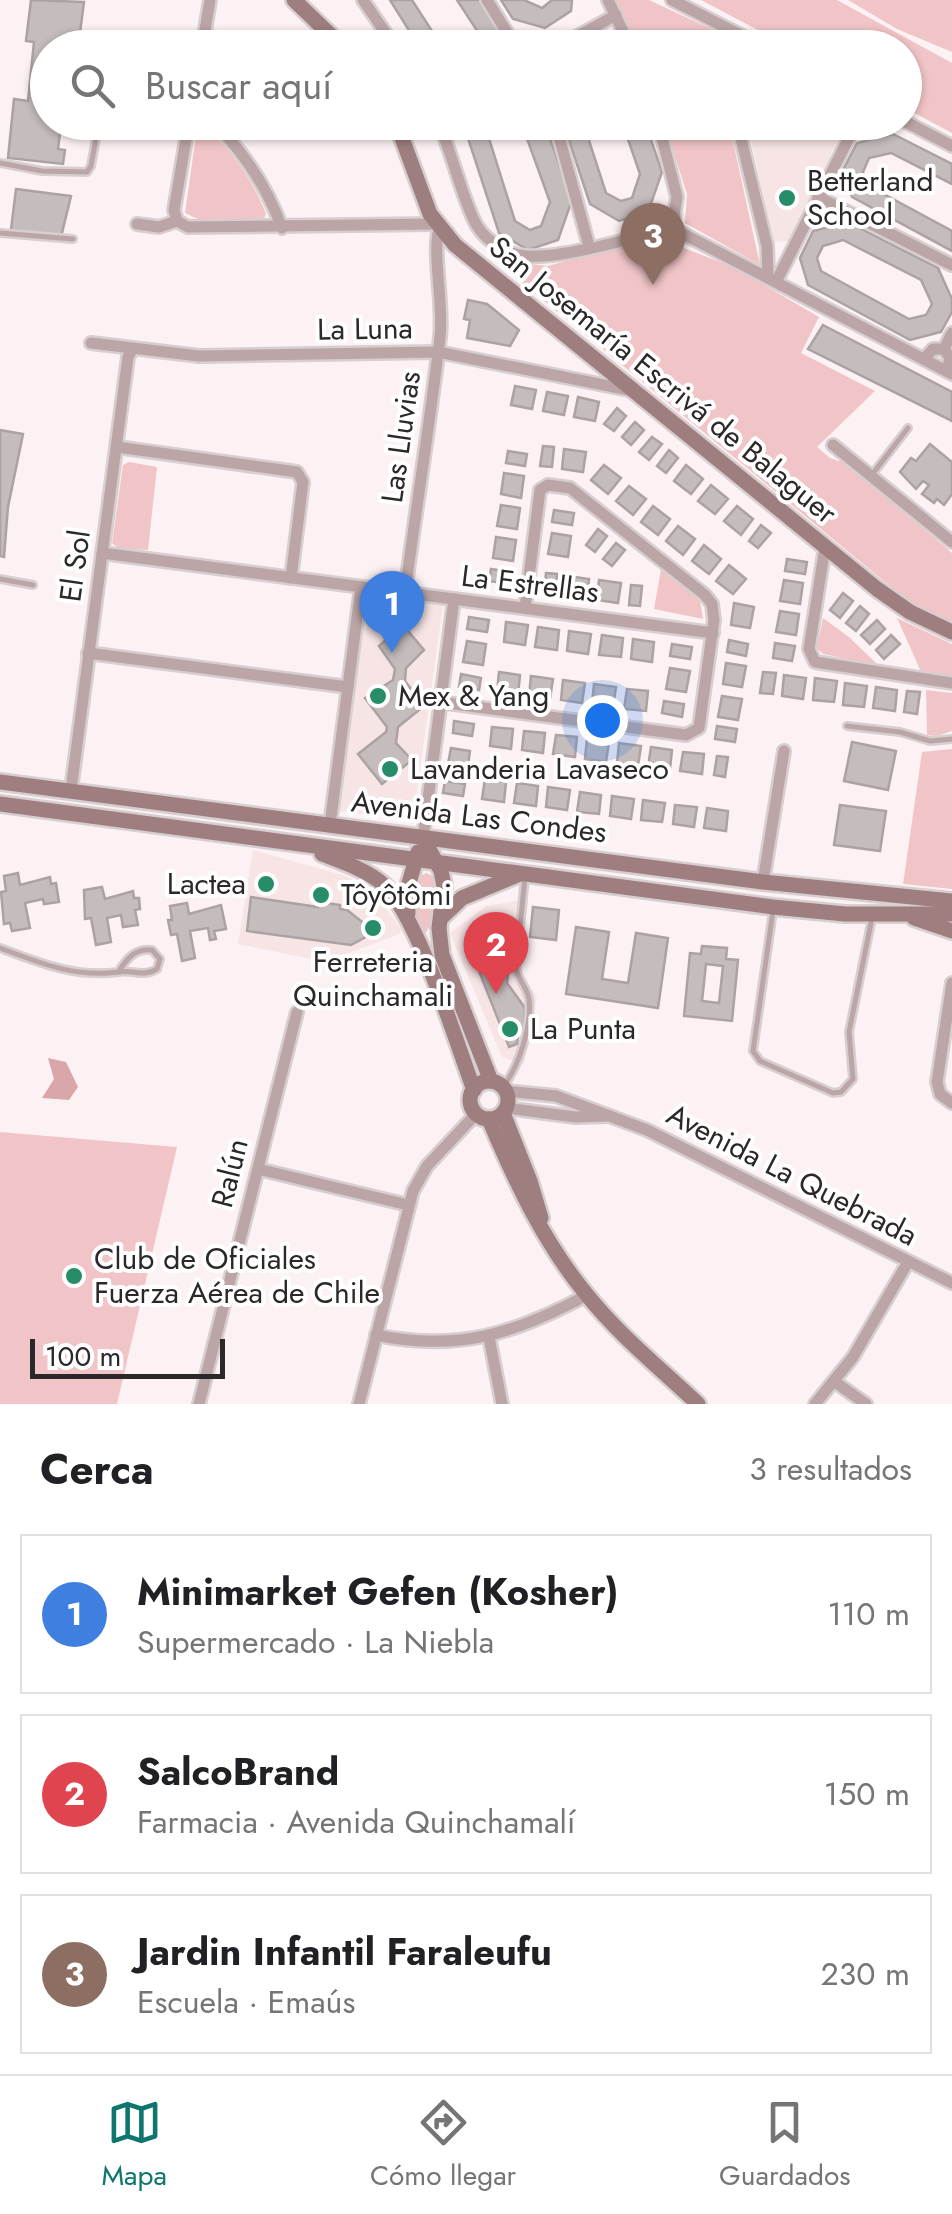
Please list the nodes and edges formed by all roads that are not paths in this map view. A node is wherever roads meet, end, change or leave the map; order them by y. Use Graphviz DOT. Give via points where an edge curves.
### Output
graph roads {
  1 [pos="210,0"];
  2 [pos="294,0"];
  3 [pos="363,0"];
  4 [pos="487,0"];
  5 [pos="608,0"];
  6 [pos="672,0"];
  7 [pos="616,15"];
  8 [pos="205,30"];
  9 [pos="325,30"];
  10 [pos="384,30"];
  11 [pos="506,30"];
  12 [pos="589,30"];
  13 [pos="623,30"];
  14 [pos="731,30"];
  15 [pos="922,130"];
  16 [pos="96,140"];
  17 [pos="186,140"];
  18 [pos="230,140"];
  19 [pos="403,140"];
  20 [pos="446,140"];
  21 [pos="560,140"];
  22 [pos="663,140"];
  23 [pos="741,140"];
  24 [pos="851,140"];
  25 [pos="952,146"];
  26 [pos="0,163"];
  27 [pos="818,197"];
  28 [pos="177,221"];
  29 [pos="137,224"];
  30 [pos="438,226"];
  31 [pos="282,228"];
  32 [pos="672,228"];
  33 [pos="0,233"];
  34 [pos="74,239"];
  35 [pos="589,246"];
  36 [pos="952,264"];
  37 [pos="772,280"];
  38 [pos="952,334"];
  39 [pos="91,343"];
  40 [pos="944,349"];
  41 [pos="132,350"];
  42 [pos="438,352"];
  43 [pos="924,359"];
  44 [pos="950,372"];
  45 [pos="638,392"];
  46 [pos="908,428"];
  47 [pos="833,445"];
  48 [pos="117,448"];
  49 [pos="871,476"];
  50 [pos="952,542"];
  51 [pos="825,546"];
  52 [pos="102,553"];
  53 [pos="291,578"];
  54 [pos="0,579"];
  55 [pos="33,585"];
  56 [pos="361,587"];
  57 [pos="405,592"];
  58 [pos="454,599"];
  59 [pos="525,608"];
  60 [pos="952,632"];
  61 [pos="713,633"];
  62 [pos="88,653"];
  63 [pos="952,683"];
  64 [pos="348,687"];
  65 [pos="440,702"];
  66 [pos="847,726"];
  67 [pos="952,739"];
  68 [pos="784,751"];
  69 [pos="0,782"];
  70 [pos="70,790"];
  71 [pos="0,804"];
  72 [pos="330,825"];
  73 [pos="423,838"];
  74 [pos="300,844"];
  75 [pos="415,859"];
  76 [pos="436,862"];
  77 [pos="523,874"];
  78 [pos="764,882"];
  79 [pos="835,890"];
  80 [pos="952,902"];
  81 [pos="773,907"];
  82 [pos="952,914"];
  83 [pos="872,915"];
  84 [pos="905,915"];
  85 [pos="408,922"];
  86 [pos="440,923"];
  87 [pos="952,931"];
  88 [pos="417,938"];
  89 [pos="0,948"];
  90 [pos="120,971"];
  91 [pos="952,983"];
  92 [pos="297,1012"];
  93 [pos="500,1087"];
  94 [pos="474,1090"];
  95 [pos="952,1103"];
  96 [pos="494,1114"];
  97 [pos="609,1116"];
  98 [pos="258,1169"];
  99 [pos="408,1205"];
  100 [pos="908,1262"];
  101 [pos="952,1283"];
  102 [pos="587,1296"];
  103 [pos="376,1335"];
  104 [pos="488,1337"];
  105 [pos="835,1382"];
  106 [pos="199,1404"];
  107 [pos="359,1404"];
  108 [pos="502,1404"];
  109 [pos="698,1404"];
  110 [pos="815,1404"];
  111 [pos="866,1404"];
  1 -- 8 [label="street"];
  2 -- 9 [label="main road"];
  3 -- 10 [label="street"];
  4 -- 11 [label="street"];
  5 -- 7 [label="street"];
  6 -- 14 [label="street"];
  7 -- 12 [label="street"];
  7 -- 13 [label="street"];
  15 -- 25 [label="street"];
  16 -- 26 [label="lane" via="87,172"];
  17 -- 28 [label="street"];
  18 -- 31 [label="street" via="262,184"];
  19 -- 30 [label="main road, San Josemaría Escrivá de Balaguer"];
  20 -- 35 [label="street" via="474,220 491,241 526,256"];
  21 -- 35 [label="street"];
  22 -- 32 [label="street" via="678,198"];
  23 -- 37 [label="street"];
  24 -- 27 [label="street"];
  27 -- 36 [label="street"];
  27 -- 37 [label="street"];
  28 -- 29 [label="street"];
  28 -- 31 [label="street" via="188,227"];
  30 -- 31 [label="street"];
  30 -- 42 [label="street, Las Lluvias"];
  30 -- 45 [label="main road, San Josemaría Escrivá de Balaguer"];
  32 -- 35 [label="street"];
  32 -- 37 [label="street"];
  33 -- 34 [label="lane"];
  37 -- 43 [label="street"];
  38 -- 40 [label="street"];
  39 -- 41 [label="street, La Luna"];
  40 -- 43 [label="street" via="932,349"];
  40 -- 44 [label="street"];
  41 -- 42 [label="street, La Luna" via="220,357"];
  41 -- 48 [label="street, El Sol"];
  42 -- 45 [label="street, La Luna"];
  42 -- 57 [label="street, Las Lluvias"];
  43 -- 44 [label="street"];
  45 -- 51 [label="main road, San Josemaría Escrivá de Balaguer"];
  46 -- 49 [label="lane"];
  47 -- 49 [label="street"];
  48 -- 52 [label="street, El Sol"];
  48 -- 53 [label="street" via="297,472 303,482"];
  49 -- 50 [label="street"];
  51 -- 60 [label="main road, San Josemaría Escrivá de Balaguer" via="893,601"];
  51 -- 63 [label="street" via="810,648 814,662"];
  52 -- 53 [label="street, La Estrellas"];
  52 -- 62 [label="street, El Sol"];
  53 -- 56 [label="street, La Estrellas"];
  54 -- 55 [label="lane"];
  56 -- 57 [label="street, La Estrellas"];
  56 -- 64 [label="street"];
  57 -- 58 [label="street, La Estrellas"];
  58 -- 59 [label="street, La Estrellas"];
  58 -- 65 [label="street"];
  59 -- 61 [label="street, La Estrellas"];
  59 -- 61 [label="street" via="539,494 548,485 582,495 706,595"];
  61 -- 65 [label="street" via="694,734"];
  62 -- 64 [label="street"];
  62 -- 70 [label="street, El Sol"];
  64 -- 72 [label="street"];
  65 -- 73 [label="street"];
  66 -- 67 [label="lane"];
  68 -- 78 [label="street"];
  69 -- 70 [label="main road, Avenida Las Condes"];
  70 -- 72 [label="main road, Avenida Las Condes"];
  71 -- 74 [label="main road, Avenida Las Condes"];
  72 -- 73 [label="main road, Avenida Las Condes"];
  73 -- 75 [label="main road"];
  73 -- 76 [label="main road"];
  73 -- 78 [label="main road, Avenida Las Condes"];
  74 -- 75 [label="main road, Avenida Las Condes"];
  74 -- 85 [label="main road" via="379,881"];
  75 -- 76 [label="main road, Avenida Las Condes"];
  75 -- 85 [label="main road"];
  76 -- 77 [label="main road, Avenida Las Condes"];
  76 -- 86 [label="main road" via="444,886"];
  77 -- 81 [label="main road, Avenida Las Condes"];
  77 -- 86 [label="main road" via="462,898"];
  77 -- 93 [label="lane" via="516,968 529,1004 515,1068"];
  78 -- 79 [label="main road, Avenida Las Condes"];
  79 -- 80 [label="main road, Avenida Las Condes"];
  79 -- 84 [label="main road"];
  81 -- 83 [label="main road, Avenida Las Condes"];
  81 -- 83 [label="lane" via="753,1051 760,1061 834,1094 852,1079 849,1032"];
  82 -- 84 [label="main road, Avenida Las Condes"];
  83 -- 84 [label="main road, Avenida Las Condes"];
  84 -- 87 [label="main road"];
  85 -- 88 [label="main road"];
  86 -- 88 [label="main road" via="430,940"];
  86 -- 93 [label="main road" via="442,956"];
  88 -- 94 [label="main road"];
  89 -- 90 [label="lane" via="88,976"];
  90 -- 90 [label="lane" via="151,973 160,958 141,950"];
  91 -- 95 [label="street" via="937,1082"];
  92 -- 98 [label="street, Ralún"];
  93 -- 94 [label="main road"];
  93 -- 96 [label="main road"];
  93 -- 97 [label="street, Avenida La Quebrada" via="556,1096"];
  94 -- 96 [label="main road" via="471,1102"];
  96 -- 97 [label="street, Avenida La Quebrada"];
  96 -- 99 [label="street" via="427,1166"];
  96 -- 102 [label="main road" via="516,1185"];
  97 -- 100 [label="street, Avenida La Quebrada"];
  98 -- 99 [label="street"];
  98 -- 106 [label="street, Ralún"];
  99 -- 103 [label="street"];
  100 -- 101 [label="street, Avenida La Quebrada"];
  100 -- 105 [label="street"];
  102 -- 104 [label="street"];
  102 -- 109 [label="main road"];
  103 -- 104 [label="street" via="433,1342"];
  103 -- 107 [label="street"];
  104 -- 108 [label="street"];
  105 -- 110 [label="street"];
  105 -- 111 [label="street"];
}
